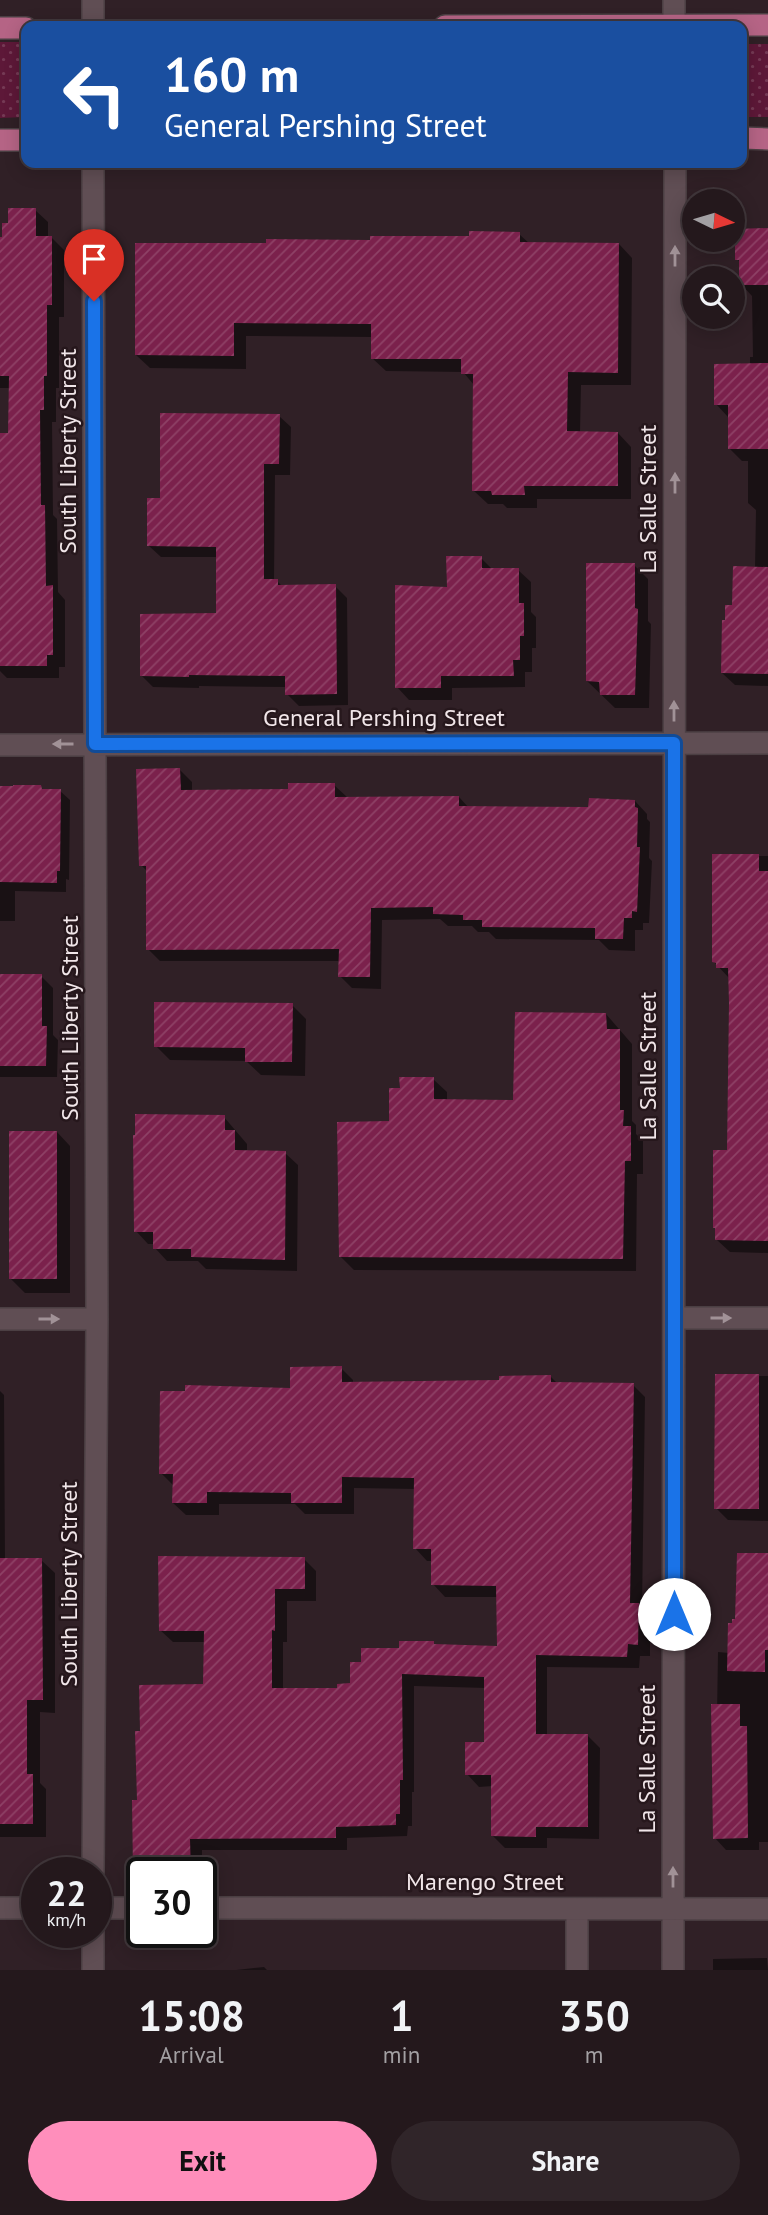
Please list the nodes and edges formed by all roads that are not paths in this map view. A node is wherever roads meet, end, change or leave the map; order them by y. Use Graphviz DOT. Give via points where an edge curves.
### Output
graph roads {
  1 [pos="93,0"];
  2 [pos="674,0"];
  3 [pos="93,21"];
  4 [pos="674,21"];
  5 [pos="747,25"];
  6 [pos="768,25"];
  7 [pos="0,28"];
  8 [pos="21,28"];
  9 [pos="747,138"];
  10 [pos="768,139"];
  11 [pos="0,140"];
  12 [pos="21,140"];
  13 [pos="93,168"];
  14 [pos="675,168"];
  15 [pos="674,743"];
  16 [pos="768,743"];
  17 [pos="0,744"];
  18 [pos="95,744"];
  19 [pos="674,1318"];
  20 [pos="768,1318"];
  21 [pos="0,1319"];
  22 [pos="97,1319"];
  23 [pos="93,1857"];
  24 [pos="0,1908"];
  25 [pos="21,1908"];
  26 [pos="217,1908"];
  27 [pos="577,1909"];
  28 [pos="673,1909"];
  29 [pos="768,1909"];
  30 [pos="93,1948"];
  31 [pos="93,1970"];
  32 [pos="577,1970"];
  33 [pos="673,1970"];
  1 -- 3 [label="street"];
  2 -- 4 [label="street"];
  5 -- 6 [label="main road"];
  7 -- 8 [label="main road"];
  9 -- 10 [label="main road"];
  11 -- 12 [label="main road"];
  13 -- 18 [label="street, South Liberty Street"];
  15 -- 14 [label="street, La Salle Street, one-way"];
  15 -- 16 [label="street, General Pershing Street"];
  15 -- 18 [label="street, General Pershing Street"];
  15 -- 19 [label="street, La Salle Street"];
  18 -- 17 [label="street, General Pershing Street, one-way"];
  18 -- 22 [label="street, South Liberty Street"];
  19 -- 20 [label="street, one-way"];
  28 -- 19 [label="street, La Salle Street, one-way"];
  21 -- 22 [label="street, one-way"];
  22 -- 23 [label="street, South Liberty Street"];
  24 -- 25 [label="street"];
  26 -- 27 [label="street, Marengo Street"];
  27 -- 28 [label="street, Marengo Street"];
  27 -- 32 [label="street"];
  28 -- 29 [label="street, Marengo Street"];
  28 -- 33 [label="street, La Salle Street"];
  30 -- 31 [label="street"];
}
